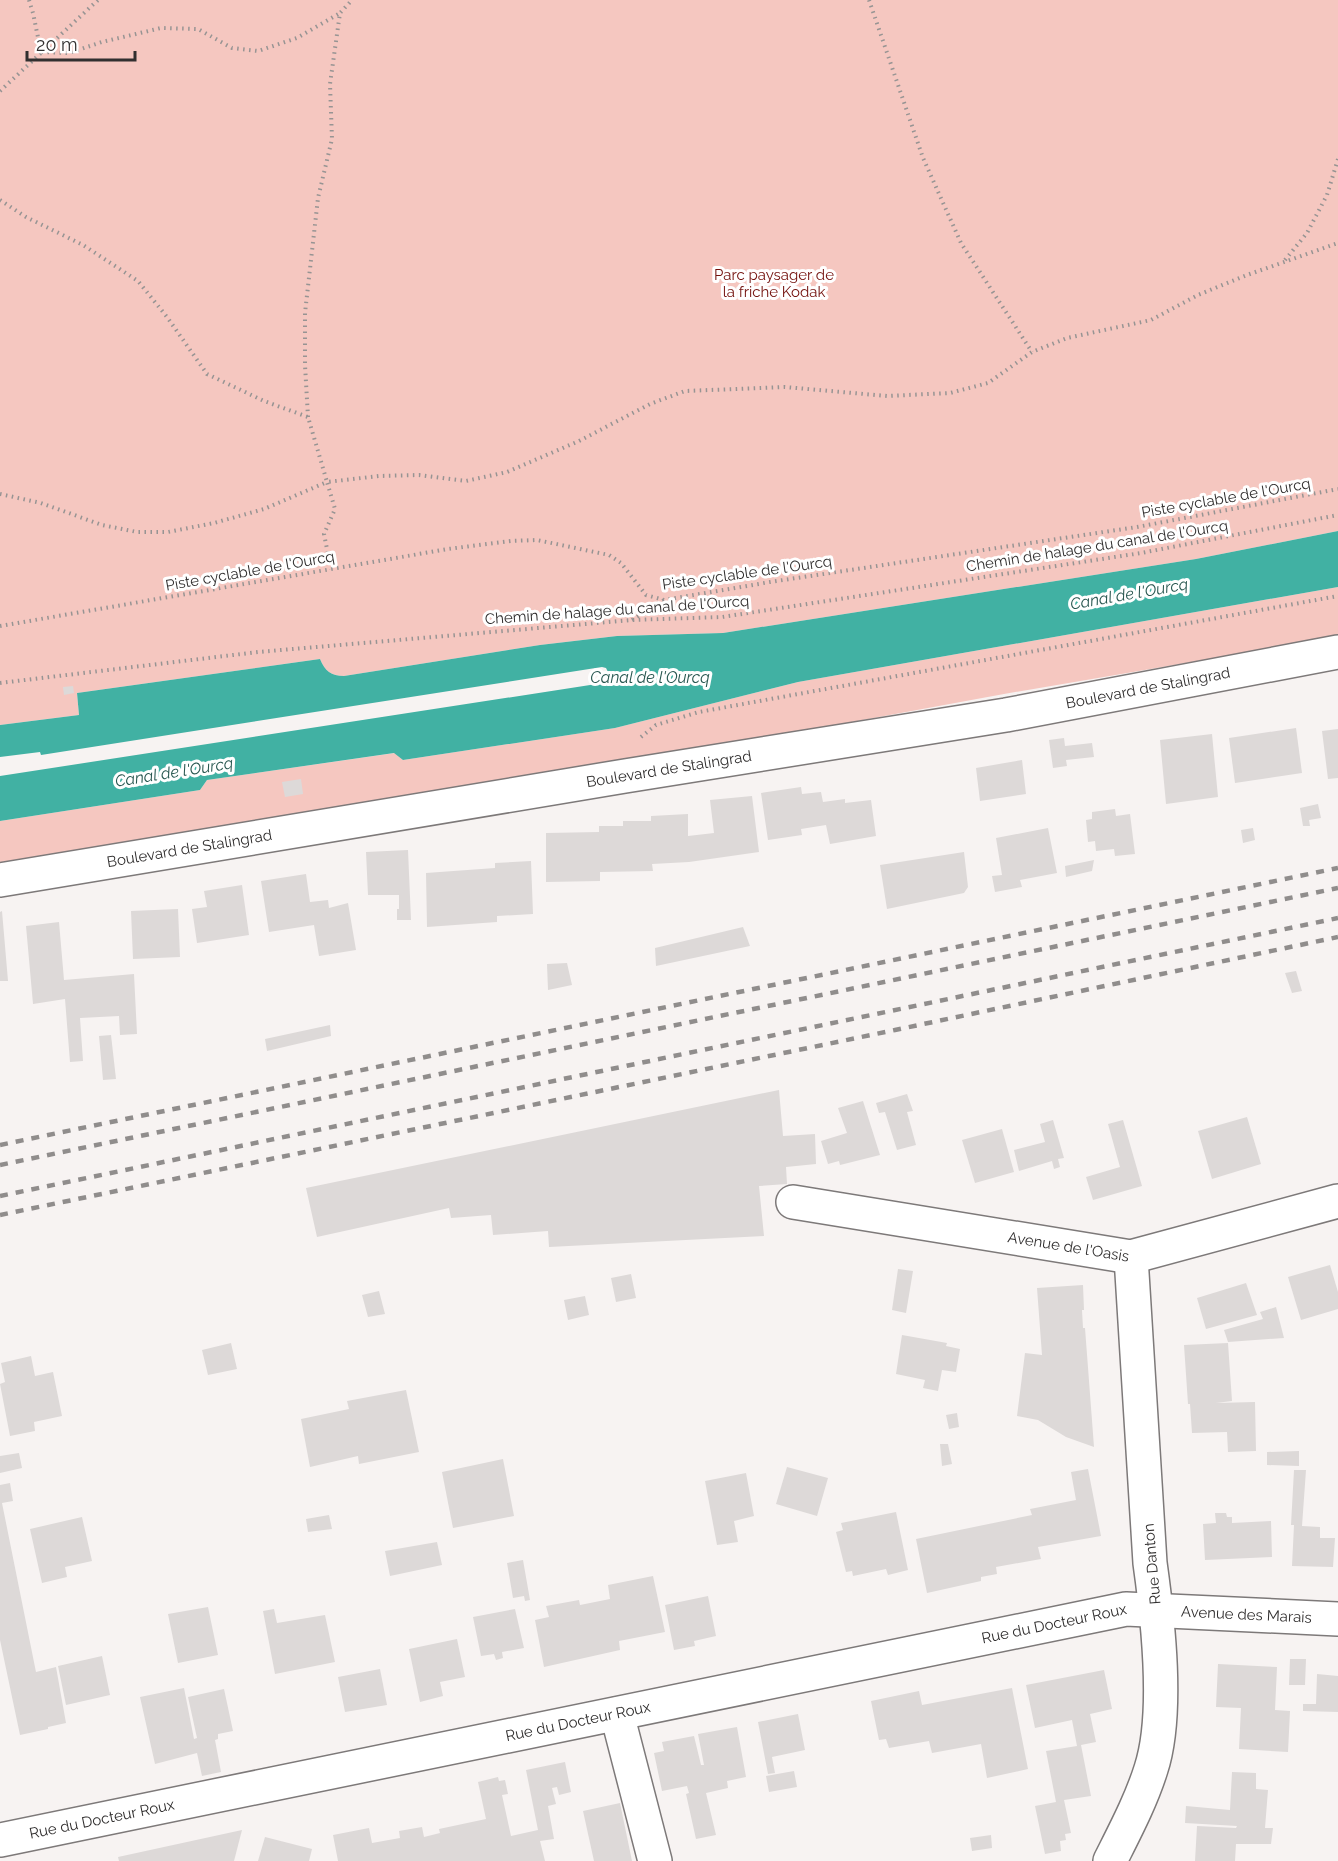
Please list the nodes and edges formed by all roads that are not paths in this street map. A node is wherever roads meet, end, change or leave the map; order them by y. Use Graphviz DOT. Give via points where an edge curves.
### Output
graph roads {
  1 [pos="1338,652"];
  2 [pos="0,880"];
  3 [pos="1338,1201"];
  4 [pos="793,1202"];
  5 [pos="1131,1257"];
  6 [pos="1156,1610"];
  7 [pos="1338,1619"];
  8 [pos="617,1714"];
  9 [pos="0,1840"];
  10 [pos="655,1861"];
  11 [pos="1110,1861"];
  1 -- 2 [label="street, Boulevard de Stalingrad" via="1006,715"];
  3 -- 5 [label="street, Avenue de l'Oasis"];
  4 -- 5 [label="street, Avenue de l'Oasis"];
  5 -- 6 [label="street, Rue Danton"];
  6 -- 7 [label="street, Avenue des Marais"];
  6 -- 8 [label="street, Rue du Docteur Roux" via="1126,1609"];
  6 -- 11 [label="street, Rue Danton" via="1160,1707 1152,1767"];
  8 -- 9 [label="street, Rue du Docteur Roux"];
  8 -- 10 [label="street"];
}
